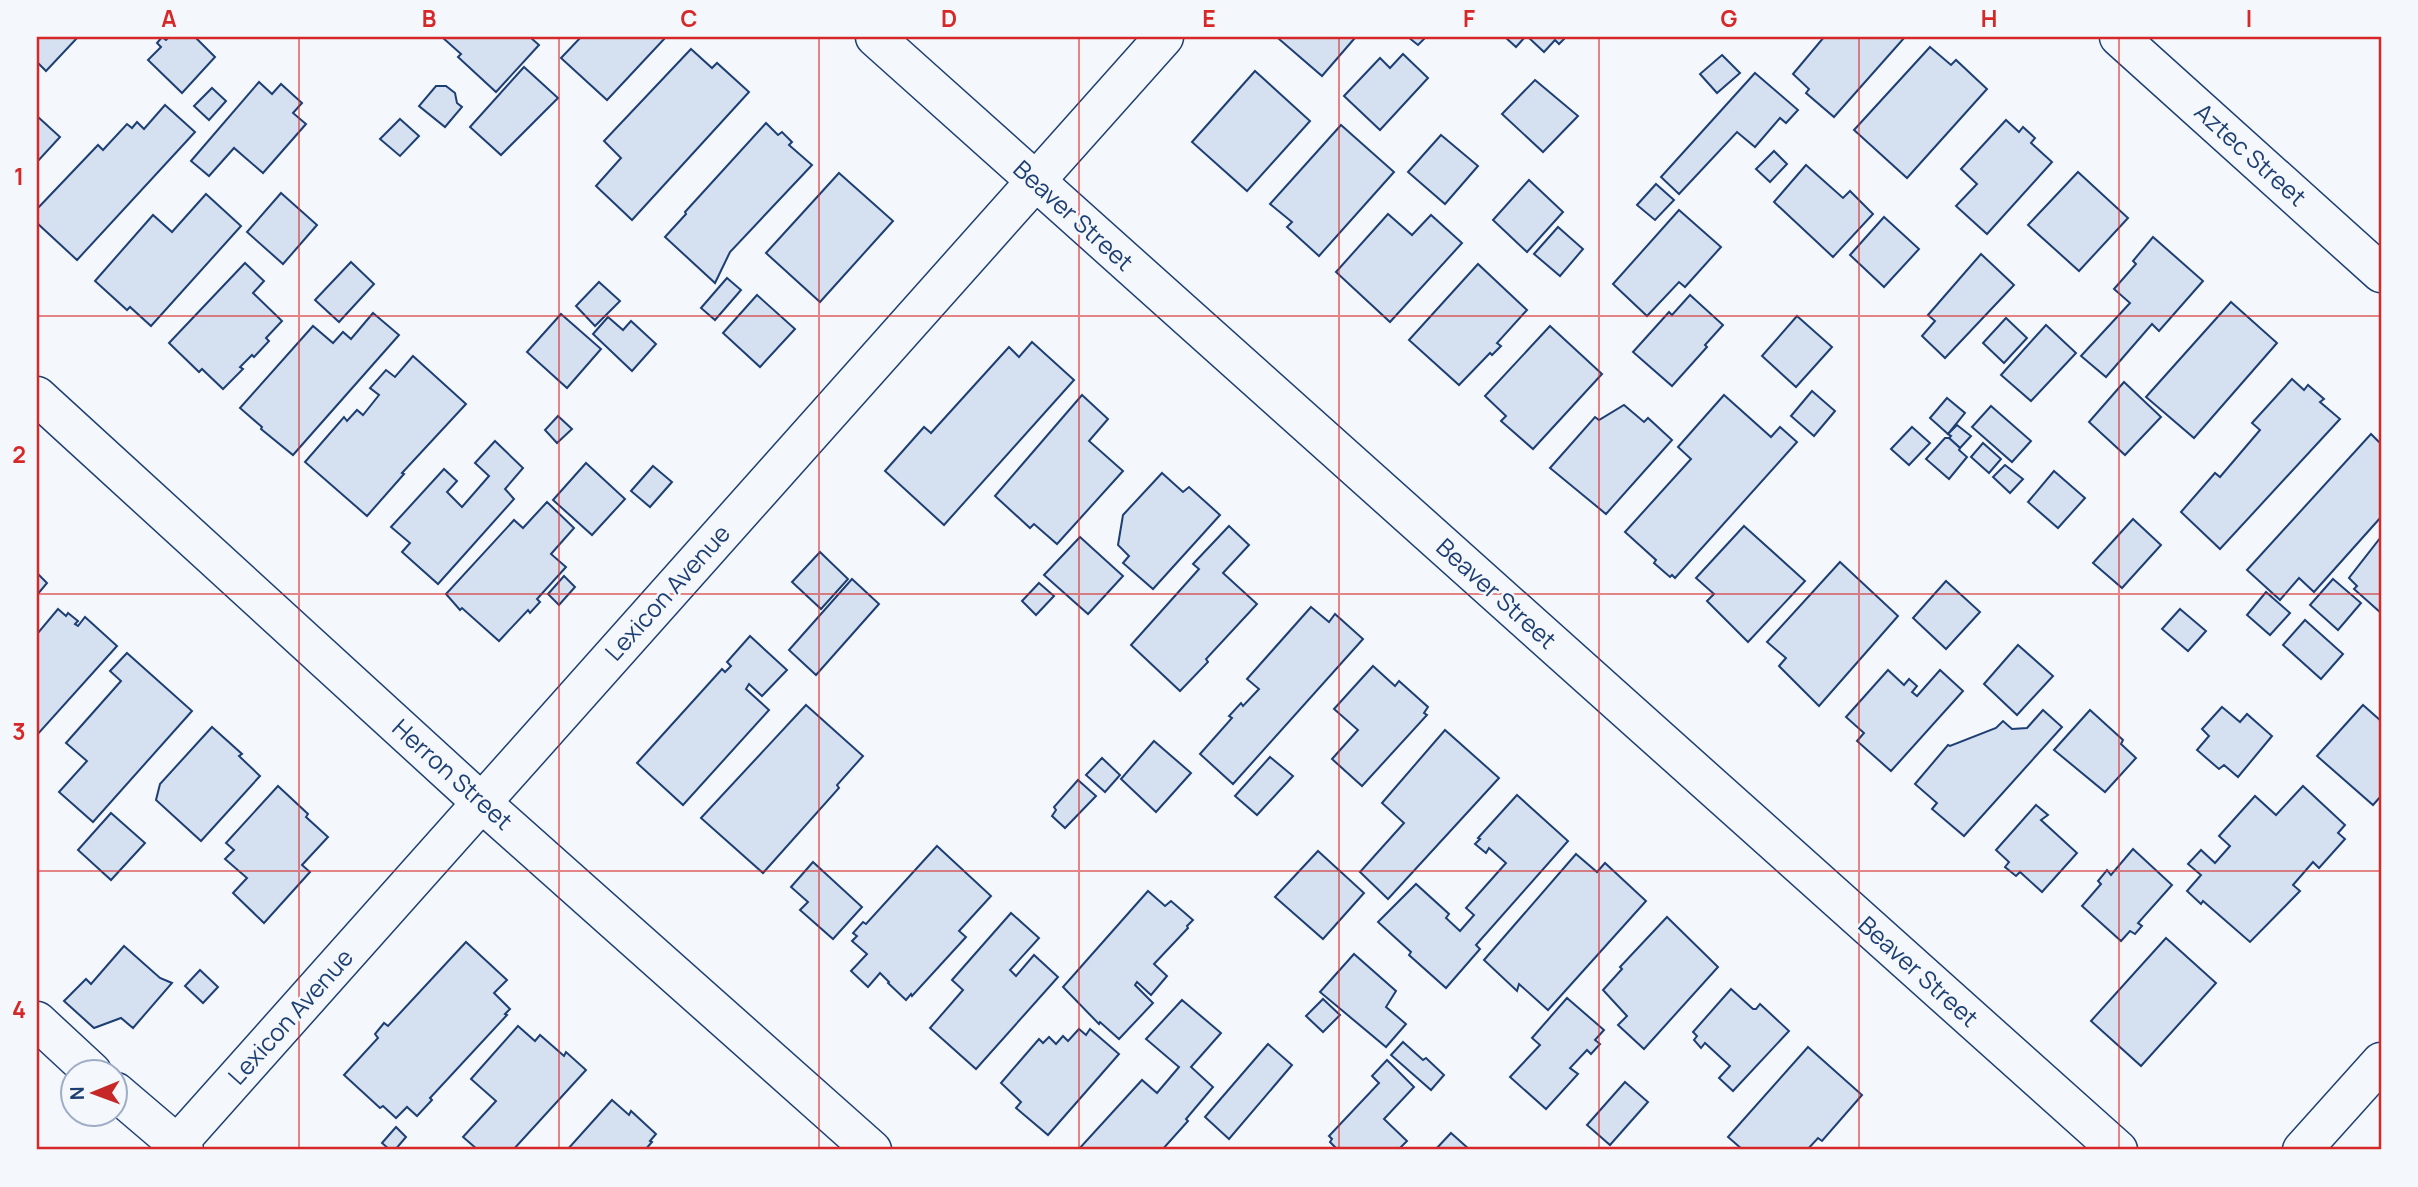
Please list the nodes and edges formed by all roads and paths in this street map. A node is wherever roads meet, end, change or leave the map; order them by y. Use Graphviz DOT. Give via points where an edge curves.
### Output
graph roads {
  1 [pos="875,37"];
  2 [pos="1164,37"];
  3 [pos="2119,37"];
  4 [pos="1035,182"];
  5 [pos="2381,273"];
  6 [pos="37,396"];
  7 [pos="482,803"];
  8 [pos="37,1021"];
  9 [pos="77,1058"];
  10 [pos="2381,1062"];
  11 [pos="130,1105"];
  12 [pos="178,1148"];
  13 [pos="872,1150"];
  14 [pos="2118,1150"];
  15 [pos="2302,1150"];
  1 -- 4 [label="street, Beaver Street"];
  2 -- 4 [label="street, Lexicon Avenue"];
  3 -- 5 [label="street, Aztec Street"];
  4 -- 7 [label="street, Lexicon Avenue"];
  4 -- 14 [label="street, Beaver Street"];
  6 -- 7 [label="street, Herron Street"];
  7 -- 12 [label="street, Lexicon Avenue"];
  7 -- 13 [label="street, Herron Street"];
  8 -- 9 [label="street"];
  10 -- 15 [label="street"];
  11 -- 12 [label="street"];
}
